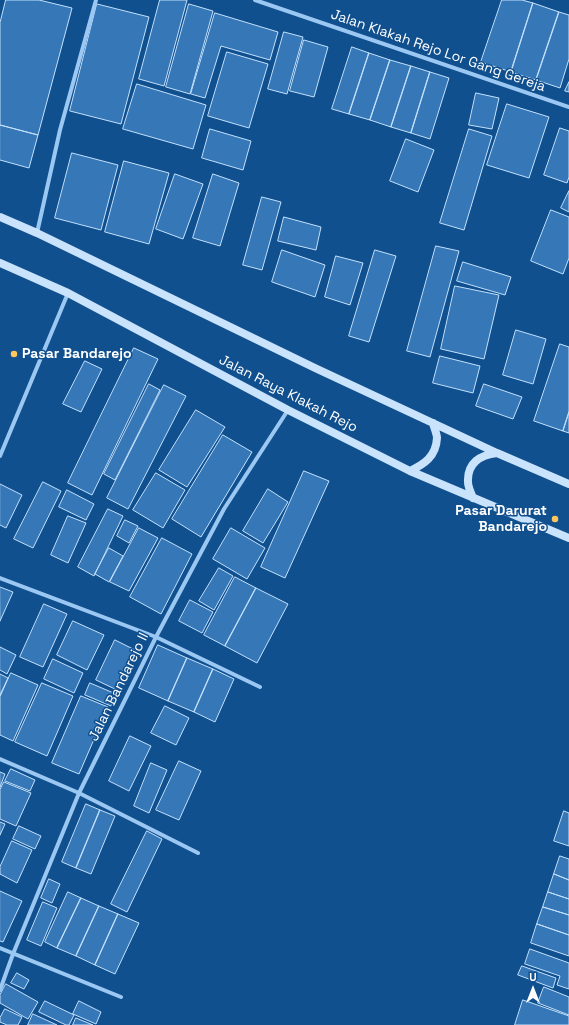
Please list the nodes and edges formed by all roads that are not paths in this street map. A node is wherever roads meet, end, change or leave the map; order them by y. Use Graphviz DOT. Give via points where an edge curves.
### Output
graph roads {
  1 [pos="96,0"];
  2 [pos="255,0"];
  3 [pos="569,107"];
  4 [pos="0,217"];
  5 [pos="37,233"];
  6 [pos="0,263"];
  7 [pos="68,293"];
  8 [pos="288,410"];
  9 [pos="433,423"];
  10 [pos="497,453"];
  11 [pos="0,456"];
  12 [pos="410,471"];
  13 [pos="569,484"];
  14 [pos="473,498"];
  15 [pos="569,538"];
  16 [pos="0,578"];
  17 [pos="156,637"];
  18 [pos="260,687"];
  19 [pos="0,759"];
  20 [pos="79,793"];
  21 [pos="198,853"];
  22 [pos="0,948"];
  23 [pos="13,954"];
  24 [pos="0,990"];
  25 [pos="121,997"];
  1 -- 5 [label="street" via="60,130"];
  2 -- 3 [label="street, Jalan Klakah Rejo Lor Gang Gereja"];
  4 -- 5 [label="main road"];
  5 -- 9 [label="main road"];
  6 -- 7 [label="main road, Jalan Raya Klakah Rejo"];
  7 -- 8 [label="main road, Jalan Raya Klakah Rejo"];
  7 -- 11 [label="street"];
  8 -- 12 [label="main road, Jalan Raya Klakah Rejo"];
  8 -- 17 [label="street, Jalan Bandarejo II" via="224,509"];
  9 -- 10 [label="main road"];
  9 -- 12 [label="main road" via="437,438 434,453 424,464"];
  10 -- 13 [label="main road"];
  10 -- 14 [label="main road" via="485,455 475,461 469,471 468,483"];
  12 -- 14 [label="main road, Jalan Raya Klakah Rejo"];
  14 -- 15 [label="main road, Jalan Raya Klakah Rejo"];
  16 -- 17 [label="street"];
  17 -- 18 [label="street"];
  17 -- 20 [label="street, Jalan Bandarejo II"];
  19 -- 20 [label="street"];
  20 -- 21 [label="street"];
  20 -- 23 [label="street, Jalan Bandarejo II"];
  22 -- 23 [label="street"];
  23 -- 24 [label="street, Jalan Bandarejo II"];
  23 -- 25 [label="street"];
}
